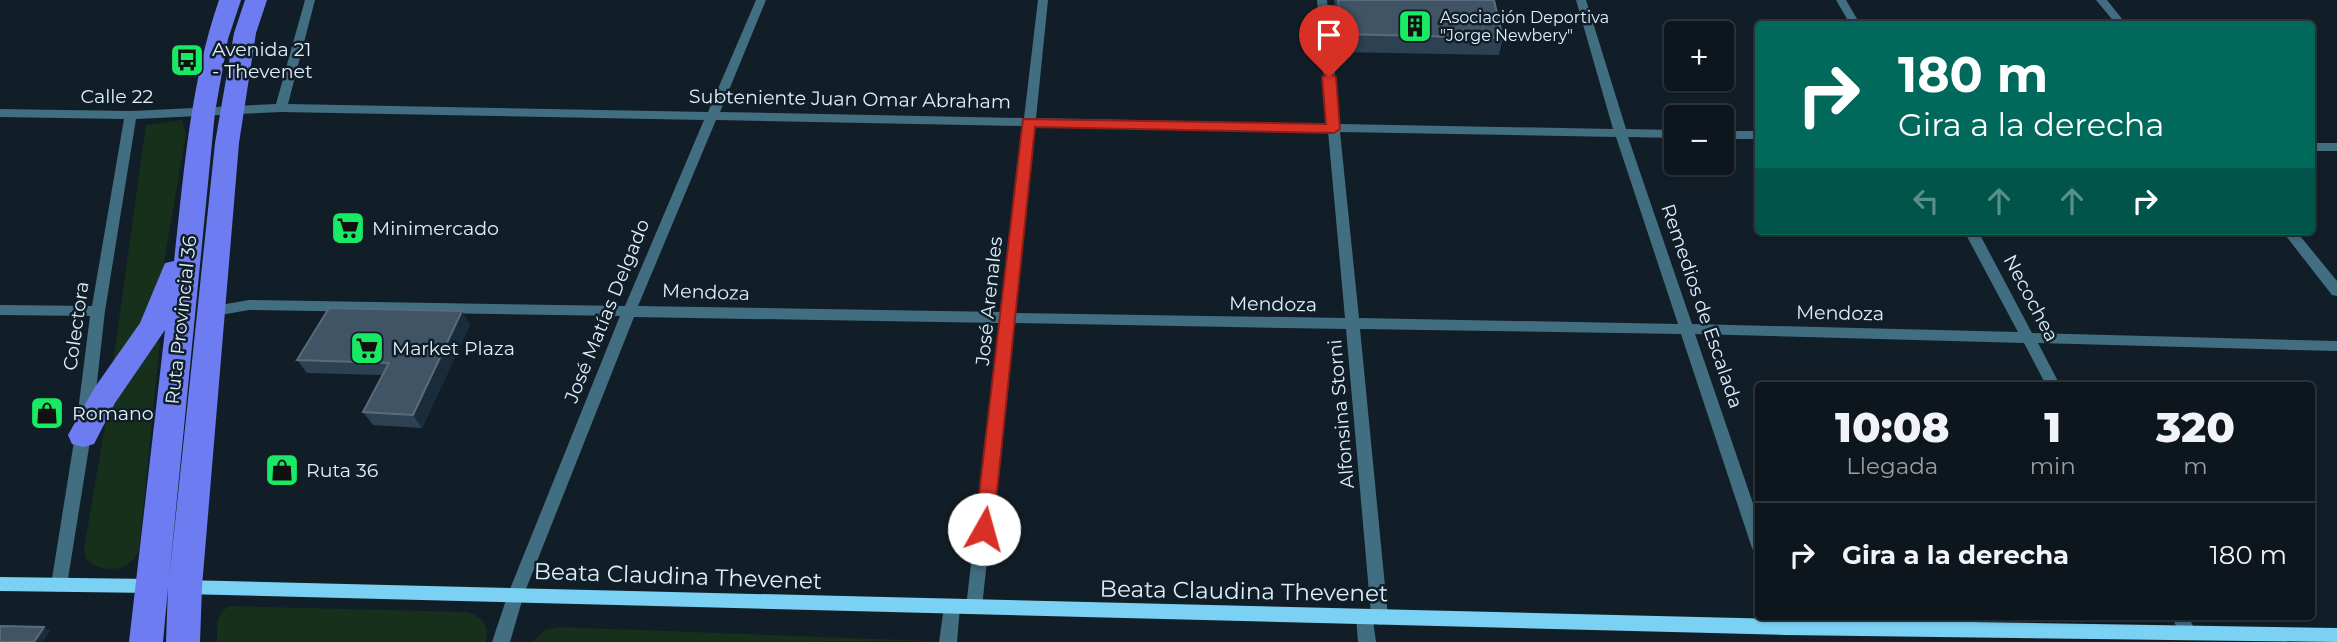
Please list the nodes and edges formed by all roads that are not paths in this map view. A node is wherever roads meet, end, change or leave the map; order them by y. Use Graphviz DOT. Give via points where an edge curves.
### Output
graph roads {
  1 [pos="230,0"];
  2 [pos="256,0"];
  3 [pos="310,0"];
  4 [pos="761,0"];
  5 [pos="1043,0"];
  6 [pos="1322,0"];
  7 [pos="1581,0"];
  8 [pos="1841,0"];
  9 [pos="2101,0"];
  10 [pos="1854,21"];
  11 [pos="2118,21"];
  12 [pos="281,108"];
  13 [pos="233,109"];
  14 [pos="203,112"];
  15 [pos="0,113"];
  16 [pos="131,115"];
  17 [pos="712,115"];
  18 [pos="1028,122"];
  19 [pos="1334,129"];
  20 [pos="1621,134"];
  21 [pos="1664,134"];
  22 [pos="1734,135"];
  23 [pos="1755,135"];
  24 [pos="2315,147"];
  25 [pos="2337,147"];
  26 [pos="193,203"];
  27 [pos="1973,235"];
  28 [pos="2292,235"];
  29 [pos="2337,291"];
  30 [pos="0,310"];
  31 [pos="629,310"];
  32 [pos="98,312"];
  33 [pos="209,312"];
  34 [pos="1009,320"];
  35 [pos="1355,324"];
  36 [pos="1688,329"];
  37 [pos="2027,336"];
  38 [pos="2337,346"];
  39 [pos="2051,382"];
  40 [pos="83,435"];
  41 [pos="1755,533"];
  42 [pos="0,584"];
  43 [pos="59,585"];
  44 [pos="151,586"];
  45 [pos="185,587"];
  46 [pos="516,594"];
  47 [pos="952,607"];
  48 [pos="975,607"];
  49 [pos="1372,617"];
  50 [pos="2181,620"];
  51 [pos="1784,621"];
  52 [pos="2188,632"];
  53 [pos="2337,636"];
  54 [pos="146,642"];
  55 [pos="183,642"];
  56 [pos="501,642"];
  57 [pos="948,642"];
  58 [pos="1367,642"];
  1 -- 14 [label="main road, Ruta Provincial 36"];
  2 -- 13 [label="main road, Ruta Provincial 36" via="245,33"];
  3 -- 12 [label="street"];
  4 -- 17 [label="street, José Matías Delgado"];
  5 -- 18 [label="street, José Arenales"];
  6 -- 19 [label="street, Alfonsina Storni"];
  7 -- 20 [label="street, Remedios de Escalada"];
  8 -- 10 [label="street"];
  9 -- 11 [label="street"];
  12 -- 13 [label="street, Subteniente Juan Omar Abraham"];
  12 -- 17 [label="street, Subteniente Juan Omar Abraham"];
  13 -- 14 [label="street, Calle 22"];
  13 -- 33 [label="main road, Ruta Provincial 36"];
  14 -- 16 [label="street, Calle 22"];
  14 -- 26 [label="main road, Ruta Provincial 36"];
  15 -- 16 [label="street, Calle 22"];
  16 -- 32 [label="street, Colectora"];
  17 -- 18 [label="street, Subteniente Juan Omar Abraham"];
  17 -- 31 [label="street, José Matías Delgado"];
  18 -- 19 [label="street, Subteniente Juan Omar Abraham"];
  18 -- 34 [label="street, José Arenales"];
  19 -- 20 [label="street, Subteniente Juan Omar Abraham"];
  19 -- 35 [label="street, Alfonsina Storni"];
  20 -- 21 [label="street, Subteniente Juan Omar Abraham"];
  20 -- 36 [label="street, Remedios de Escalada"];
  22 -- 23 [label="street"];
  24 -- 25 [label="street"];
  26 -- 40 [label="main road" via="159,315"];
  26 -- 44 [label="main road, Ruta Provincial 36"];
  27 -- 37 [label="street, Necochea"];
  28 -- 29 [label="street"];
  30 -- 32 [label="street"];
  31 -- 33 [label="street, Mendoza" via="249,305"];
  31 -- 34 [label="street, Mendoza"];
  31 -- 46 [label="street, José Matías Delgado"];
  32 -- 40 [label="street, Colectora"];
  33 -- 45 [label="main road, Ruta Provincial 36"];
  34 -- 35 [label="street, Mendoza"];
  34 -- 48 [label="street, José Arenales"];
  35 -- 36 [label="street, Mendoza"];
  35 -- 49 [label="street, Alfonsina Storni"];
  36 -- 37 [label="street, Mendoza"];
  36 -- 41 [label="street, Remedios de Escalada"];
  37 -- 38 [label="street, Mendoza"];
  37 -- 39 [label="street, Necochea"];
  40 -- 43 [label="street, Colectora"];
  42 -- 43 [label="main road, Beata Claudina Thevenet"];
  43 -- 44 [label="main road, Beata Claudina Thevenet"];
  44 -- 45 [label="main road, Beata Claudina Thevenet"];
  44 -- 54 [label="main road, Ruta Provincial 36"];
  45 -- 46 [label="main road, Beata Claudina Thevenet"];
  45 -- 55 [label="main road, Ruta Provincial 36"];
  46 -- 47 [label="main road, Beata Claudina Thevenet"];
  46 -- 56 [label="street, José Matías Delgado"];
  47 -- 48 [label="main road, Beata Claudina Thevenet"];
  47 -- 57 [label="street"];
  48 -- 49 [label="main road, Beata Claudina Thevenet"];
  49 -- 51 [label="main road, Beata Claudina Thevenet"];
  49 -- 58 [label="street, Alfonsina Storni"];
  50 -- 52 [label="street"];
  51 -- 52 [label="main road, Beata Claudina Thevenet"];
  52 -- 53 [label="main road, Beata Claudina Thevenet"];
}
